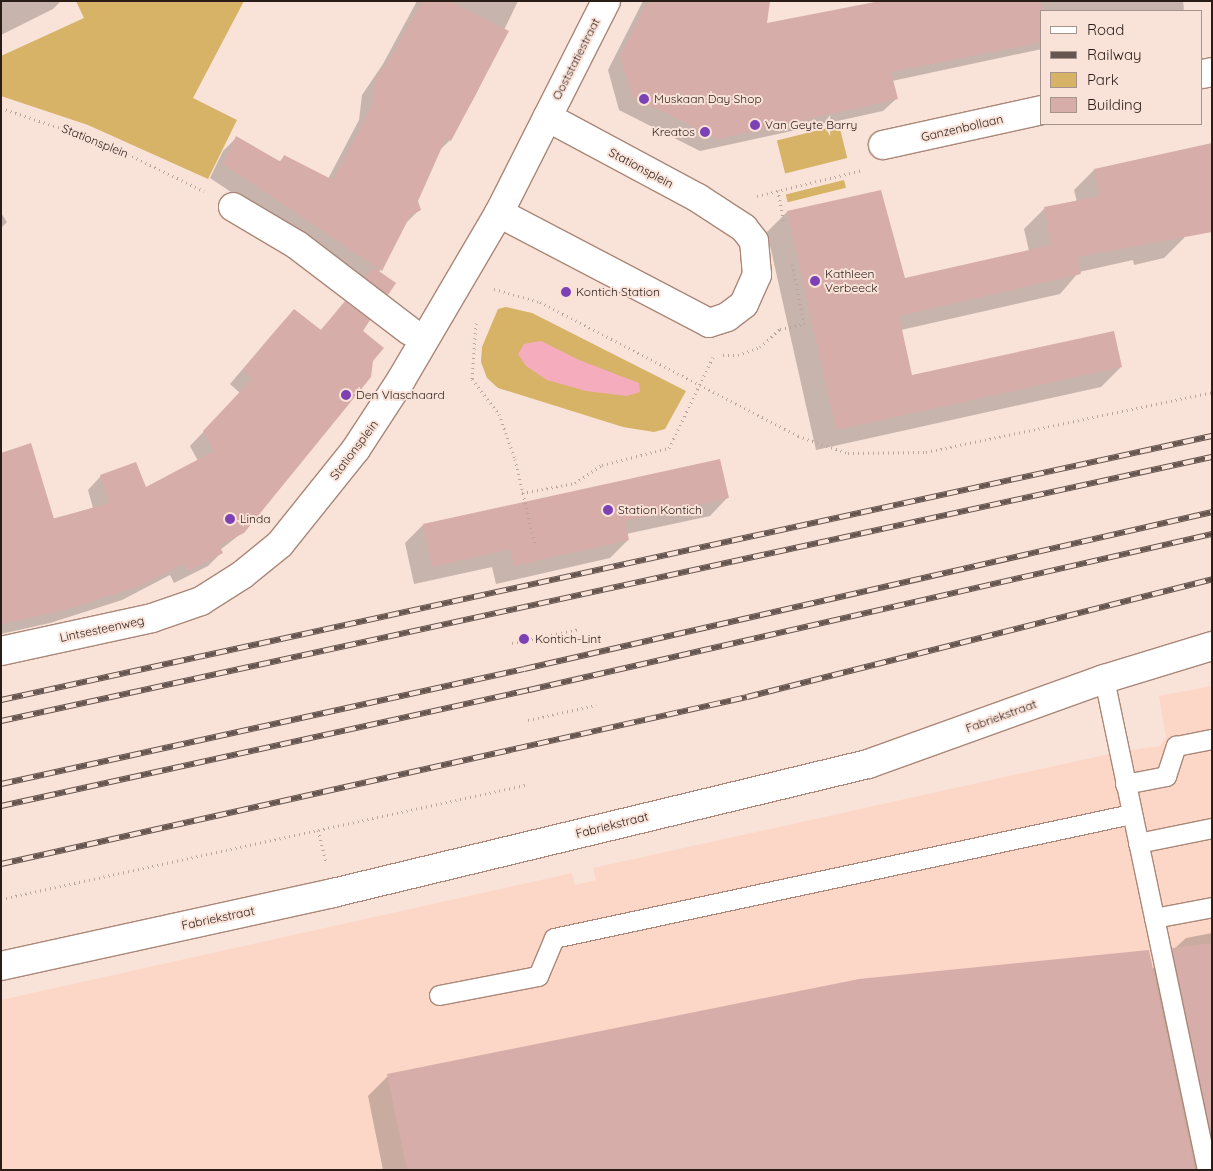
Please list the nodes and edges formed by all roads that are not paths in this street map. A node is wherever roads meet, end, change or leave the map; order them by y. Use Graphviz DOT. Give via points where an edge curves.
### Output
graph roads {
  1 [pos="606,1"];
  2 [pos="1040,110"];
  3 [pos="547,117"];
  4 [pos="883,145"];
  5 [pos="233,207"];
  6 [pos="499,213"];
  7 [pos="410,330"];
  8 [pos="201,601"];
  9 [pos="1212,646"];
  10 [pos="1,651"];
  11 [pos="1104,679"];
  12 [pos="1212,739"];
  13 [pos="1125,784"];
  14 [pos="1131,814"];
  15 [pos="1212,828"];
  16 [pos="1138,844"];
  17 [pos="1212,907"];
  18 [pos="1154,918"];
  19 [pos="1,966"];
  20 [pos="440,995"];
  21 [pos="1207,1170"];
  1 -- 3 [label="street, Ooststatiestraat"];
  2 -- 4 [label="street, Ganzenbollaan"];
  3 -- 6 [label="street, Stationsplein"];
  3 -- 6 [label="street, Stationsplein" via="709,204 744,228 754,241 757,275 744,304 727,317 709,323"];
  5 -- 7 [label="street" via="297,245"];
  6 -- 8 [label="street, Stationsplein" via="381,414 280,544 242,575"];
  8 -- 10 [label="street, Lintsesteenweg" via="152,618"];
  9 -- 11 [label="street, Fabriekstraat"];
  11 -- 13 [label="lane"];
  11 -- 19 [label="street, Fabriekstraat" via="868,764 333,892"];
  12 -- 13 [label="lane" via="1176,746 1166,776"];
  13 -- 14 [label="lane"];
  14 -- 16 [label="lane"];
  14 -- 20 [label="lane" via="554,938 538,976"];
  15 -- 16 [label="lane"];
  16 -- 18 [label="lane"];
  17 -- 18 [label="lane"];
  18 -- 21 [label="lane"];
}
